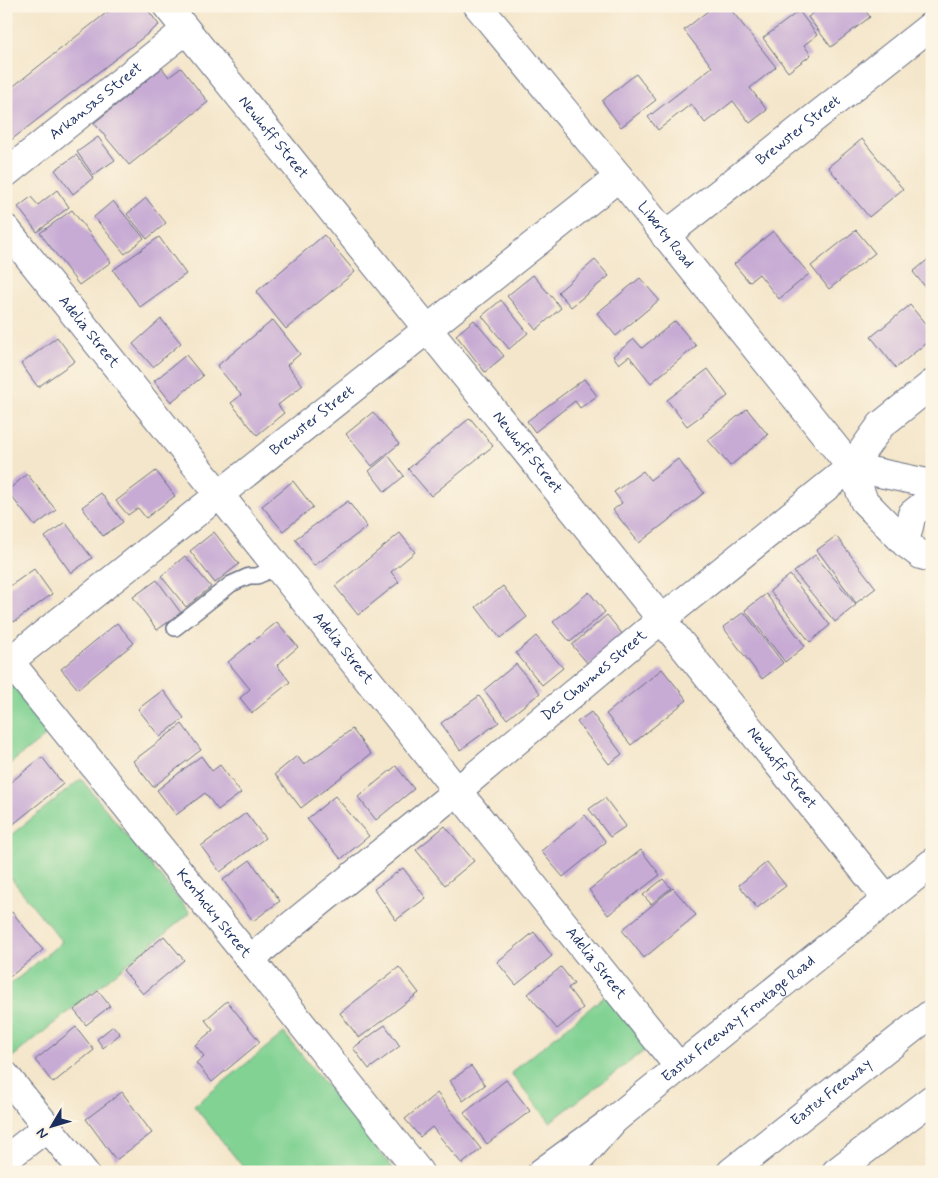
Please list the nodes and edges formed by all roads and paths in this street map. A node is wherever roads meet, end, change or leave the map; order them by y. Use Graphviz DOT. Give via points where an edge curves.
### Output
graph roads {
  1 [pos="167,6"];
  2 [pos="478,6"];
  3 [pos="932,25"];
  4 [pos="186,30"];
  5 [pos="6,172"];
  6 [pos="619,177"];
  7 [pos="6,230"];
  8 [pos="665,236"];
  9 [pos="428,329"];
  10 [pos="932,384"];
  11 [pos="851,467"];
  12 [pos="932,484"];
  13 [pos="219,495"];
  14 [pos="932,498"];
  15 [pos="922,556"];
  16 [pos="275,564"];
  17 [pos="662,619"];
  18 [pos="175,628"];
  19 [pos="7,661"];
  20 [pos="457,791"];
  21 [pos="932,863"];
  22 [pos="888,898"];
  23 [pos="250,959"];
  24 [pos="932,1013"];
  25 [pos="679,1067"];
  26 [pos="6,1076"];
  27 [pos="932,1099"];
  28 [pos="932,1116"];
  29 [pos="615,1119"];
  30 [pos="47,1127"];
  31 [pos="6,1159"];
  32 [pos="84,1172"];
  33 [pos="419,1172"];
  34 [pos="542,1172"];
  35 [pos="568,1172"];
  36 [pos="730,1172"];
  37 [pos="836,1172"];
  38 [pos="865,1172"];
  1 -- 4 [label="main road, Newhoff Street"];
  2 -- 6 [label="main road, Liberty Road"];
  3 -- 8 [label="main road, Brewster Street"];
  4 -- 5 [label="main road, Arkansas Street"];
  4 -- 9 [label="main road, Newhoff Street"];
  6 -- 8 [label="main road, Liberty Road"];
  6 -- 9 [label="main road, Brewster Street"];
  7 -- 13 [label="main road, Adelia Street"];
  8 -- 11 [label="main road, Liberty Road"];
  9 -- 13 [label="main road, Brewster Street"];
  9 -- 17 [label="main road, Newhoff Street"];
  10 -- 11 [label="main road, Des Chaumes Street" via="881,425"];
  11 -- 12 [label="main road"];
  11 -- 15 [label="main road, Liberty Road" via="864,501"];
  11 -- 17 [label="main road, Des Chaumes Street"];
  13 -- 16 [label="main road, Adelia Street"];
  13 -- 19 [label="main road, Brewster Street"];
  14 -- 15 [label="main road" via="912,514"];
  16 -- 18 [label="lane" via="264,573 231,584"];
  16 -- 20 [label="main road, Adelia Street"];
  17 -- 20 [label="main road, Des Chaumes Street"];
  17 -- 22 [label="main road, Newhoff Street"];
  19 -- 23 [label="main road, Kentucky Street"];
  20 -- 23 [label="main road, Des Chaumes Street"];
  20 -- 25 [label="main road, Adelia Street"];
  21 -- 22 [label="main road, Eastex Freeway Frontage Road"];
  22 -- 25 [label="main road, Eastex Freeway Frontage Road"];
  23 -- 33 [label="main road, Kentucky Street"];
  24 -- 36 [label="main road, Eastex Freeway"];
  25 -- 29 [label="main road, Eastex Freeway Frontage Road"];
  26 -- 30 [label="main road"];
  27 -- 37 [label="main road"];
  28 -- 38 [label="main road"];
  29 -- 34 [label="main road, Eastex Freeway Frontage Road"];
  29 -- 35 [label="main road"];
  30 -- 31 [label="main road"];
  30 -- 32 [label="main road"];
}
